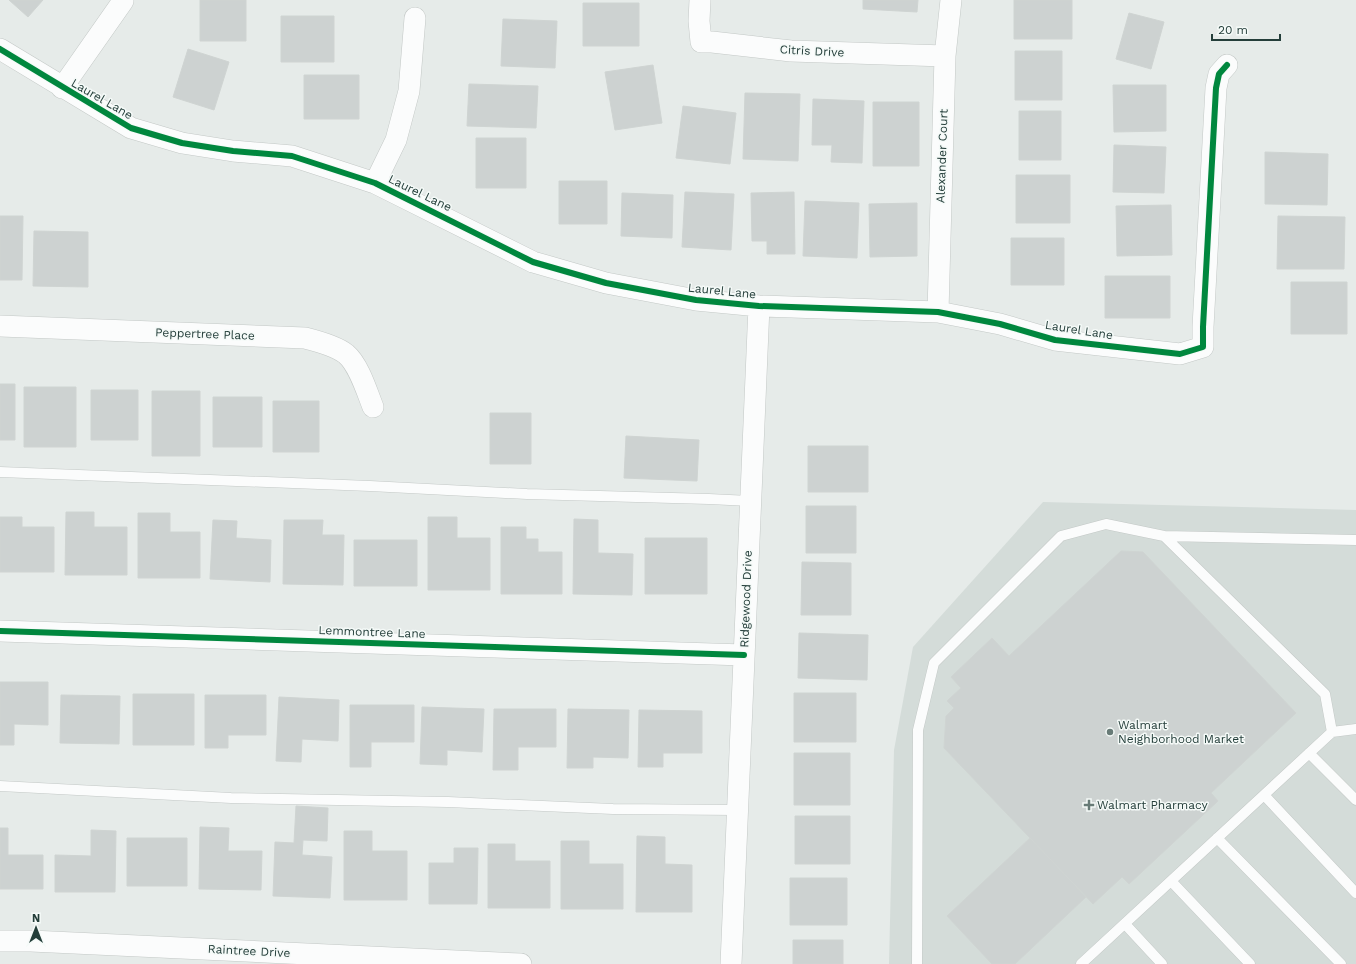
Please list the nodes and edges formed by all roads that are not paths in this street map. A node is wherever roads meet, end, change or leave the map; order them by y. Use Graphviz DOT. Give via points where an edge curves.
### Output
graph roads {
  1 [pos="700,0"];
  2 [pos="951,0"];
  3 [pos="123,1"];
  4 [pos="415,18"];
  5 [pos="0,49"];
  6 [pos="945,56"];
  7 [pos="1227,65"];
  8 [pos="62,88"];
  9 [pos="375,183"];
  10 [pos="759,306"];
  11 [pos="938,312"];
  12 [pos="0,326"];
  13 [pos="373,407"];
  14 [pos="0,472"];
  15 [pos="750,502"];
  16 [pos="1164,536"];
  17 [pos="1356,540"];
  18 [pos="0,631"];
  19 [pos="744,655"];
  20 [pos="1356,729"];
  21 [pos="1332,732"];
  22 [pos="1309,753"];
  23 [pos="0,786"];
  24 [pos="1264,795"];
  25 [pos="1356,800"];
  26 [pos="737,810"];
  27 [pos="1217,838"];
  28 [pos="1171,881"];
  29 [pos="1356,893"];
  30 [pos="1125,924"];
  31 [pos="0,941"];
  32 [pos="521,964"];
  33 [pos="730,964"];
  34 [pos="916,964"];
  35 [pos="1081,964"];
  36 [pos="1162,964"];
  37 [pos="1250,964"];
  38 [pos="1341,964"];
  1 -- 6 [label="street, Citris Drive" via="701,42 791,51"];
  2 -- 6 [label="street, Alexander Court"];
  3 -- 8 [label="street"];
  4 -- 9 [label="street" via="409,91 396,140"];
  5 -- 8 [label="street, Laurel Lane"];
  6 -- 11 [label="street, Alexander Court"];
  7 -- 11 [label="street, Laurel Lane" via="1219,74 1216,88 1203,347 1180,354 1055,340 1000,324"];
  8 -- 9 [label="street, Laurel Lane" via="131,128 182,143 292,156"];
  9 -- 10 [label="street, Laurel Lane" via="534,262 606,283 696,300"];
  10 -- 11 [label="street, Laurel Lane"];
  10 -- 15 [label="street, Ridgewood Drive"];
  12 -- 13 [label="street, Peppertree Place" via="305,338 321,342 346,354 358,370"];
  14 -- 15 [label="lane"];
  15 -- 19 [label="street, Ridgewood Drive"];
  16 -- 17 [label="lane"];
  16 -- 21 [label="lane" via="1324,694"];
  16 -- 34 [label="lane" via="1106,524 1061,536 934,663 918,730"];
  18 -- 19 [label="street, Lemmontree Lane"];
  19 -- 26 [label="street, Ridgewood Drive"];
  20 -- 21 [label="lane"];
  21 -- 22 [label="lane"];
  22 -- 24 [label="lane"];
  22 -- 25 [label="lane"];
  23 -- 26 [label="lane" via="231,798"];
  24 -- 27 [label="lane"];
  24 -- 29 [label="lane"];
  26 -- 33 [label="street, Ridgewood Drive"];
  27 -- 28 [label="lane"];
  27 -- 38 [label="lane"];
  28 -- 30 [label="lane"];
  28 -- 37 [label="lane"];
  30 -- 35 [label="lane"];
  30 -- 36 [label="lane"];
  31 -- 32 [label="street, Raintree Drive"];
}
